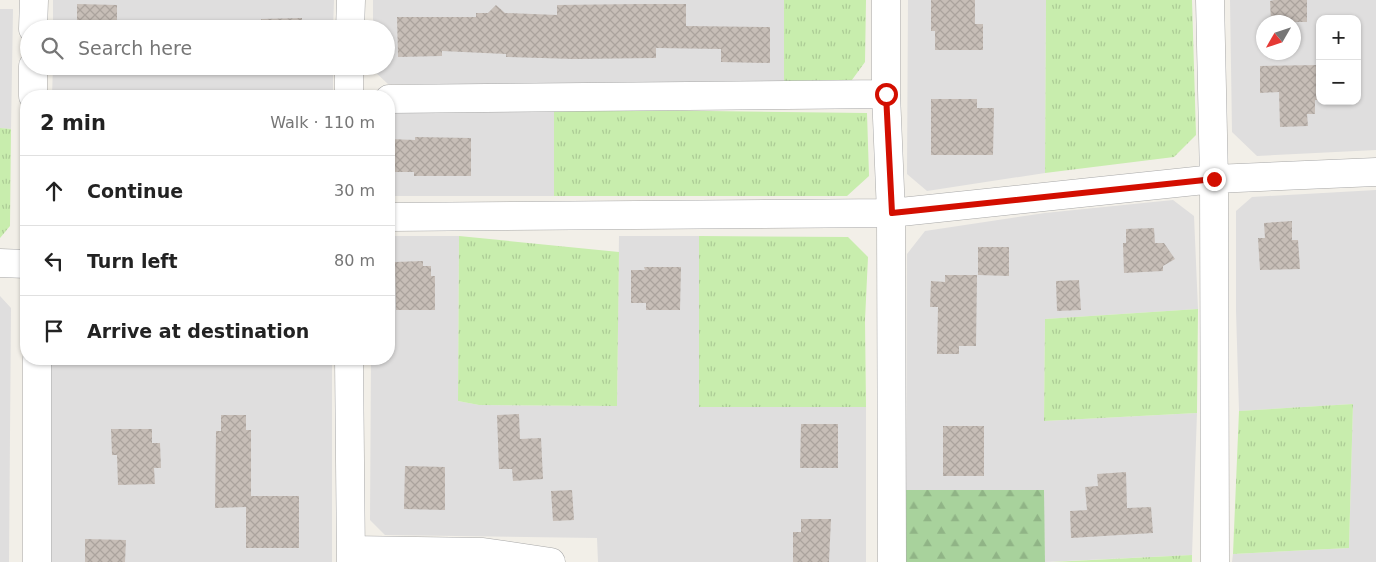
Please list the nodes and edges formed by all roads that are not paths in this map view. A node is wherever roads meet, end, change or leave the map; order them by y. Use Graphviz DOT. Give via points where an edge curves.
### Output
graph roads {
  1 [pos="34,0"];
  2 [pos="350,0"];
  3 [pos="886,0"];
  4 [pos="1210,0"];
  5 [pos="33,20"];
  6 [pos="350,20"];
  7 [pos="33,75"];
  8 [pos="350,75"];
  9 [pos="33,90"];
  10 [pos="349,90"];
  11 [pos="886,94"];
  12 [pos="395,99"];
  13 [pos="1376,172"];
  14 [pos="1214,179"];
  15 [pos="892,213"];
  16 [pos="395,217"];
  17 [pos="0,263"];
  18 [pos="20,264"];
  19 [pos="37,365"];
  20 [pos="349,365"];
  21 [pos="351,556"];
  22 [pos="37,562"];
  23 [pos="551,562"];
  24 [pos="892,562"];
  25 [pos="1215,562"];
  1 -- 5 [label="street"];
  2 -- 6 [label="street"];
  3 -- 11 [label="street"];
  4 -- 14 [label="street"];
  7 -- 9 [label="street"];
  8 -- 10 [label="street"];
  11 -- 12 [label="street"];
  11 -- 15 [label="street"];
  13 -- 14 [label="street"];
  14 -- 15 [label="street"];
  14 -- 25 [label="street"];
  15 -- 16 [label="street"];
  15 -- 24 [label="street"];
  17 -- 18 [label="street"];
  19 -- 22 [label="street"];
  20 -- 21 [label="street"];
  21 -- 23 [label="street" via="483,552"];
}
